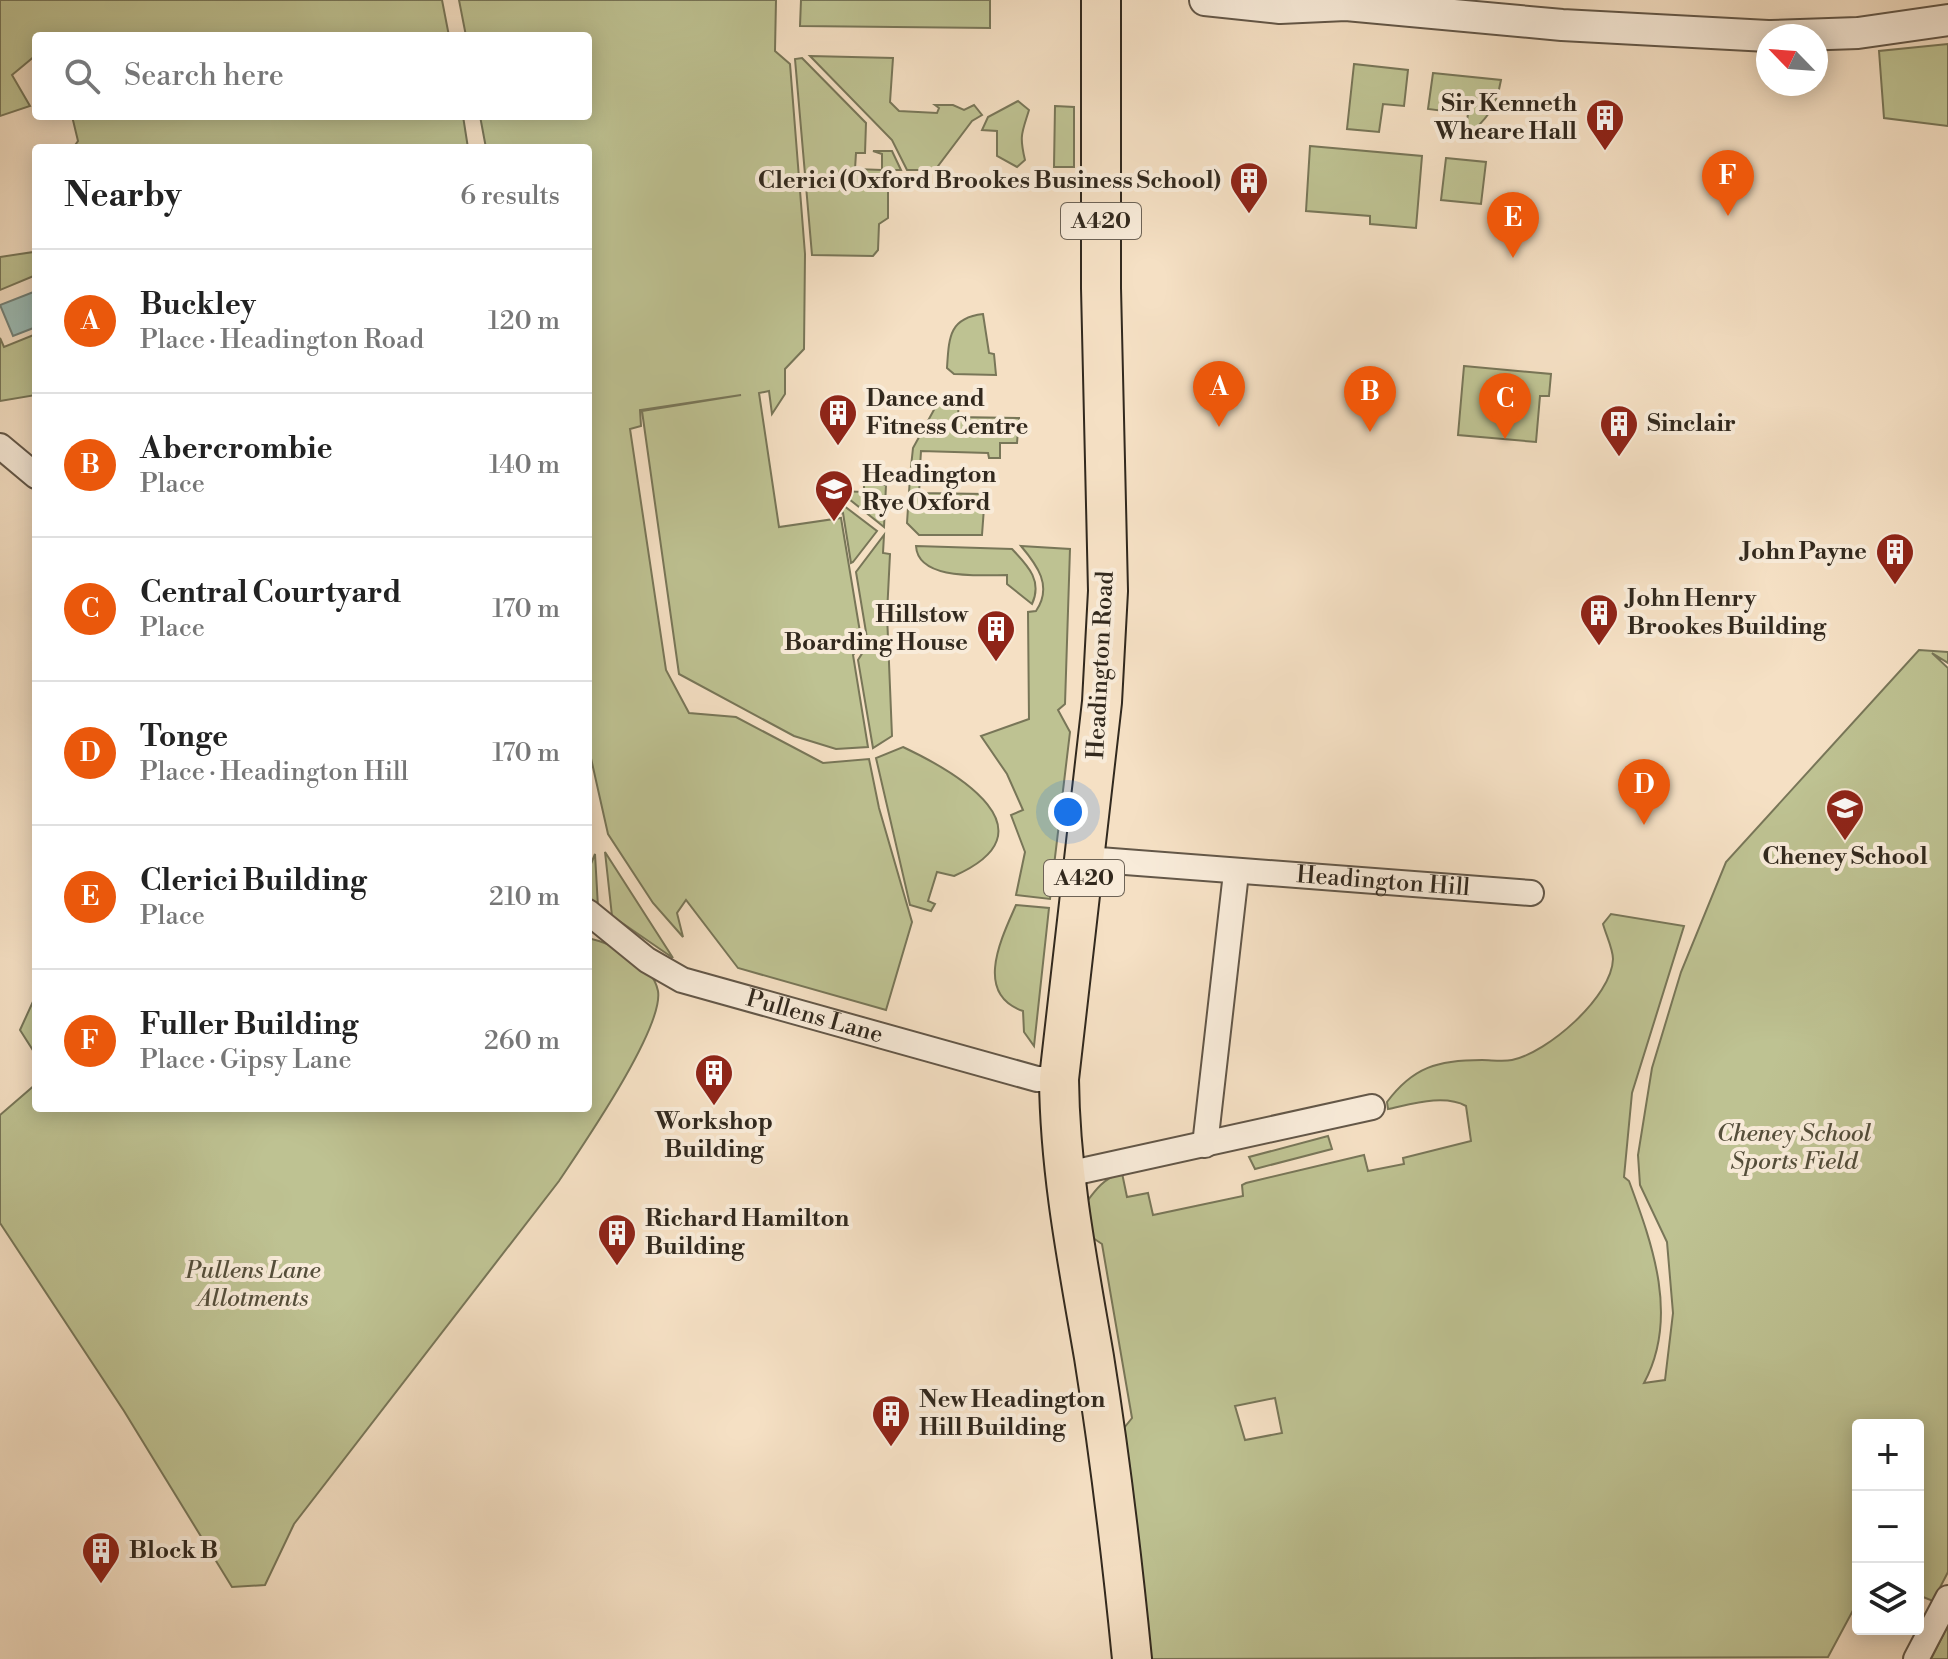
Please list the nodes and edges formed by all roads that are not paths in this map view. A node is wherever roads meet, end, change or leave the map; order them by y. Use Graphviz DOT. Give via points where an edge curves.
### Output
graph roads {
  1 [pos="1101,0"];
  2 [pos="1208,0"];
  3 [pos="1948,20"];
  4 [pos="1828,34"];
  5 [pos="1756,35"];
  6 [pos="0,447"];
  7 [pos="32,473"];
  8 [pos="1086,859"];
  9 [pos="1236,873"];
  10 [pos="1531,893"];
  11 [pos="592,915"];
  12 [pos="1059,1079"];
  13 [pos="1372,1107"];
  14 [pos="1205,1145"];
  15 [pos="1063,1175"];
  16 [pos="1948,1598"];
  17 [pos="1132,1659"];
  18 [pos="1916,1659"];
  1 -- 8 [label="main road, Headington Road / A420" via="1108,591"];
  2 -- 5 [label="street"];
  3 -- 4 [label="street"];
  6 -- 7 [label="street"];
  8 -- 9 [label="street, Headington Hill"];
  8 -- 12 [label="main road, Headington Road / A420"];
  9 -- 10 [label="street, Headington Hill"];
  9 -- 14 [label="street"];
  11 -- 12 [label="street, Pullens Lane" via="647,960 708,989 1037,1079"];
  12 -- 15 [label="main road, Headington Road / A420"];
  13 -- 14 [label="street"];
  14 -- 15 [label="street"];
  15 -- 17 [label="main road, Headington Road / A420" via="1116,1499"];
  16 -- 18 [label="street"];
}
